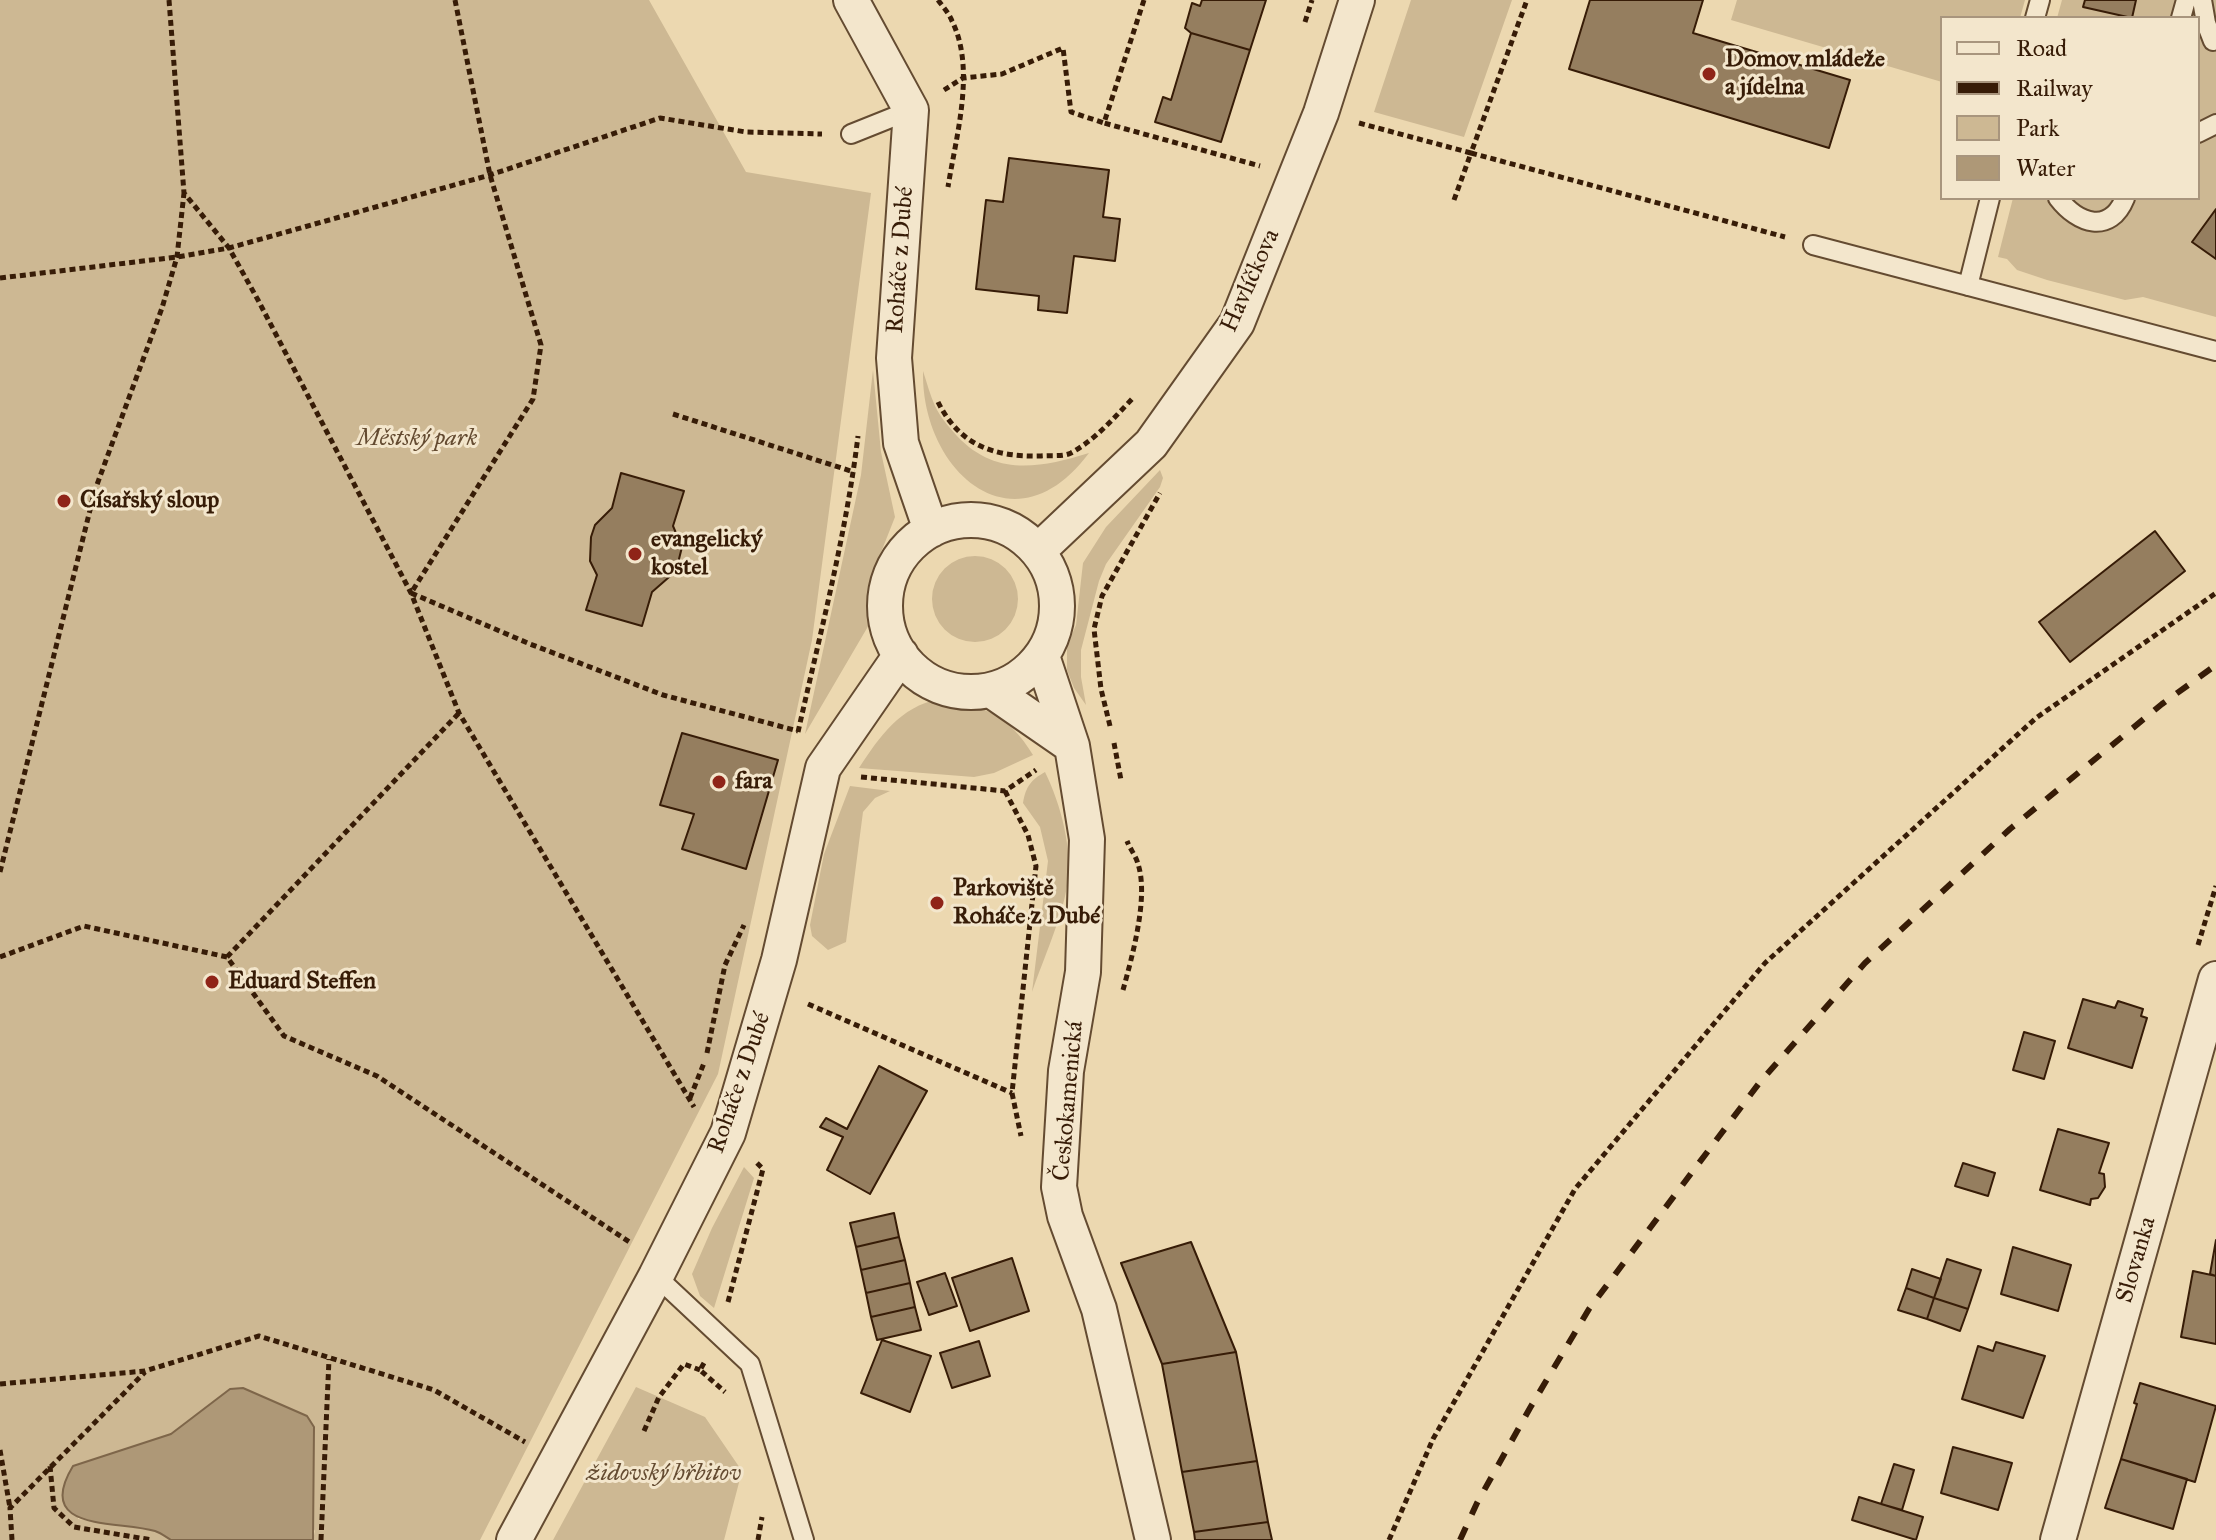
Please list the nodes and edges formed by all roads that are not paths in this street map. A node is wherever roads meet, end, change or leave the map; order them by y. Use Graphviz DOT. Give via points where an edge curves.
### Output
graph roads {
  1 [pos="851,0"];
  2 [pos="1357,0"];
  3 [pos="2202,0"];
  4 [pos="2209,40"];
  5 [pos="911,110"];
  6 [pos="851,134"];
  7 [pos="1990,200"];
  8 [pos="2060,200"];
  9 [pos="2124,200"];
  10 [pos="1813,245"];
  11 [pos="1968,286"];
  12 [pos="2216,351"];
  13 [pos="931,530"];
  14 [pos="1038,551"];
  15 [pos="901,655"];
  16 [pos="1042,656"];
  17 [pos="991,690"];
  18 [pos="1072,746"];
  19 [pos="2216,979"];
  20 [pos="649,1263"];
  21 [pos="514,1540"];
  22 [pos="804,1540"];
  23 [pos="1153,1540"];
  24 [pos="2058,1540"];
  1 -- 5 [label="street"];
  2 -- 14 [label="street, Havlíčkova" via="1321,113 1237,323 1151,444"];
  3 -- 4 [label="lane"];
  5 -- 6 [label="lane"];
  5 -- 13 [label="street, Roháče z Dubé" via="894,358 901,443"];
  7 -- 11 [label="lane"];
  8 -- 9 [label="lane" via="2070,213 2096,222 2110,220"];
  10 -- 11 [label="lane"];
  11 -- 12 [label="lane"];
  13 -- 14 [label="street" via="949,523 986,521 1023,537"];
  13 -- 15 [label="street" via="900,558 887,589 887,625"];
  14 -- 16 [label="street" via="1055,584 1057,604 1056,623"];
  15 -- 17 [label="street" via="936,685"];
  15 -- 20 [label="street, Roháče z Dubé" via="823,768 779,960 728,1133"];
  16 -- 17 [label="street" via="1018,678"];
  16 -- 18 [label="street, Českokamenická"];
  17 -- 18 [label="street"];
  18 -- 23 [label="street, Českokamenická" via="1087,839 1083,972 1066,1071 1059,1187 1099,1309"];
  19 -- 24 [label="street, Slovanka"];
  20 -- 21 [label="street, Roháče z Dubé"];
  20 -- 22 [label="lane" via="750,1364"];
}
